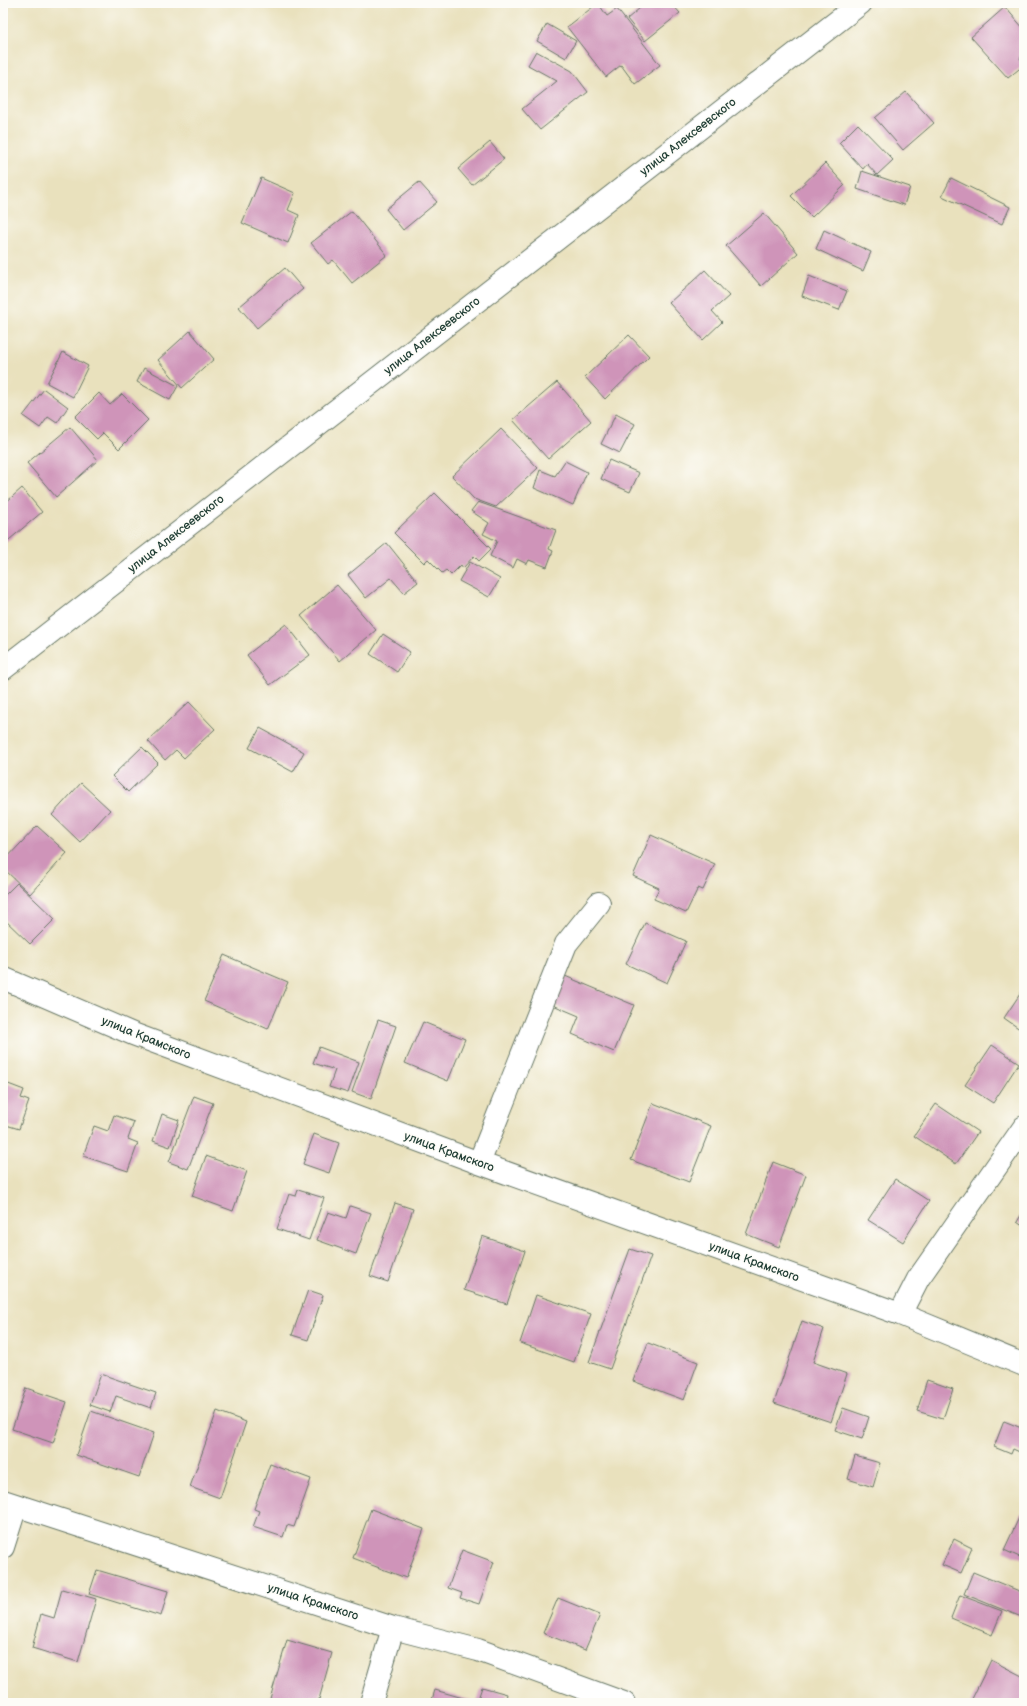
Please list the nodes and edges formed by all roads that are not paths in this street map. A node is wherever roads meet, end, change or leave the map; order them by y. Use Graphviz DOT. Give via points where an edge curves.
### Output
graph roads {
  1 [pos="861,3"];
  2 [pos="3,669"];
  3 [pos="599,903"];
  4 [pos="3,978"];
  5 [pos="1024,1127"];
  6 [pos="479,1163"];
  7 [pos="900,1314"];
  8 [pos="1024,1365"];
  9 [pos="9,1503"];
  10 [pos="3,1547"];
  11 [pos="393,1628"];
  12 [pos="371,1703"];
  13 [pos="624,1703"];
  1 -- 2 [label="street, улица Алексеевского"];
  3 -- 6 [label="street" via="566,944"];
  4 -- 6 [label="street, улица Крамского" via="133,1034"];
  5 -- 7 [label="street" via="918,1279"];
  6 -- 7 [label="street, улица Крамского"];
  7 -- 8 [label="street, улица Крамского"];
  9 -- 10 [label="street"];
  9 -- 11 [label="street, улица Крамского"];
  11 -- 12 [label="street"];
  11 -- 13 [label="street, улица Крамского" via="478,1650"];
}
